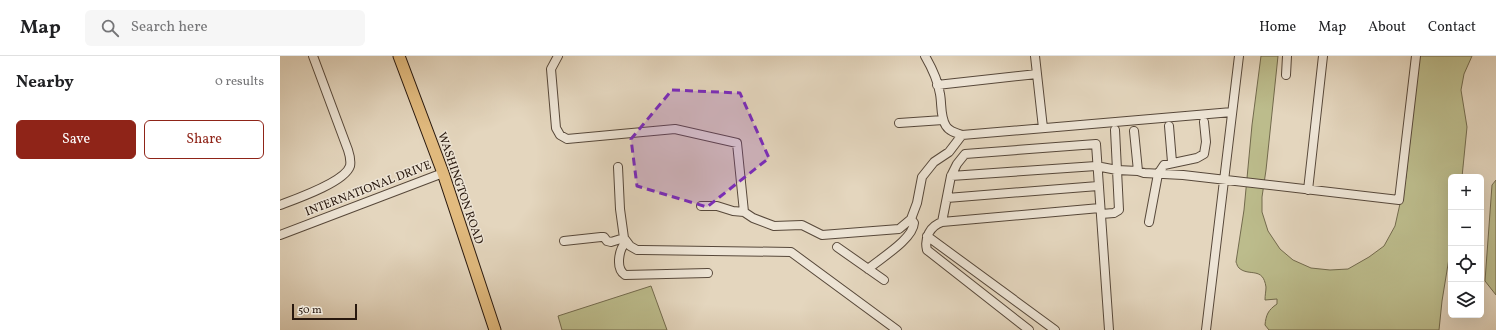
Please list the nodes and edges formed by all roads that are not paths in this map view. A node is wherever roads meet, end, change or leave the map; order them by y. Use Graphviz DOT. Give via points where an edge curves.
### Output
graph roads {
  1 [pos="313,56"];
  2 [pos="399,56"];
  3 [pos="558,56"];
  4 [pos="925,56"];
  5 [pos="1034,56"];
  6 [pos="1239,56"];
  7 [pos="1287,56"];
  8 [pos="1323,56"];
  9 [pos="1416,56"];
  10 [pos="1037,74"];
  11 [pos="1286,75"];
  12 [pos="938,86"];
  13 [pos="1232,112"];
  14 [pos="943,120"];
  15 [pos="1204,122"];
  16 [pos="899,123"];
  17 [pos="1169,126"];
  18 [pos="1043,128"];
  19 [pos="1116,130"];
  20 [pos="1134,130"];
  21 [pos="962,135"];
  22 [pos="1172,162"];
  23 [pos="618,166"];
  24 [pos="1096,166"];
  25 [pos="1117,170"];
  26 [pos="1138,171"];
  27 [pos="442,173"];
  28 [pos="1158,174"];
  29 [pos="951,176"];
  30 [pos="1224,180"];
  31 [pos="1098,186"];
  32 [pos="1308,190"];
  33 [pos="947,198"];
  34 [pos="280,205"];
  35 [pos="701,206"];
  36 [pos="1100,211"];
  37 [pos="744,212"];
  38 [pos="911,219"];
  39 [pos="942,222"];
  40 [pos="1149,222"];
  41 [pos="280,235"];
  42 [pos="927,236"];
  43 [pos="625,240"];
  44 [pos="564,241"];
  45 [pos="837,247"];
  46 [pos="868,269"];
  47 [pos="708,273"];
  48 [pos="884,280"];
  49 [pos="495,330"];
  50 [pos="897,330"];
  51 [pos="1029,330"];
  52 [pos="1055,330"];
  53 [pos="1109,330"];
  54 [pos="1206,330"];
  1 -- 34 [label="street" via="348,150 350,165 342,175 320,189"];
  2 -- 27 [label="main road, WASHINGTON ROAD"];
  3 -- 37 [label="street" via="551,69 556,128 560,135 567,139 675,129 737,143"];
  4 -- 12 [label="street"];
  5 -- 10 [label="street"];
  6 -- 13 [label="street"];
  7 -- 11 [label="street"];
  8 -- 32 [label="street"];
  9 -- 32 [label="street" via="1399,200"];
  10 -- 12 [label="street"];
  10 -- 18 [label="street"];
  12 -- 14 [label="street"];
  13 -- 18 [label="street"];
  13 -- 30 [label="street"];
  14 -- 16 [label="street"];
  14 -- 21 [label="street" via="946,127"];
  15 -- 22 [label="street" via="1204,154 1197,158"];
  17 -- 22 [label="street"];
  18 -- 21 [label="street"];
  19 -- 25 [label="street"];
  20 -- 26 [label="street"];
  21 -- 38 [label="street" via="949,152 934,162 922,177"];
  22 -- 28 [label="street" via="1164,165"];
  23 -- 43 [label="street" via="620,209"];
  24 -- 25 [label="street"];
  24 -- 29 [label="street"];
  24 -- 29 [label="street" via="1096,144 966,154"];
  24 -- 31 [label="street"];
  25 -- 26 [label="street"];
  25 -- 36 [label="street" via="1119,210 1114,213"];
  26 -- 28 [label="street"];
  27 -- 41 [label="street, INTERNATIONAL DRIVE"];
  27 -- 49 [label="main road, WASHINGTON ROAD"];
  28 -- 30 [label="street"];
  28 -- 40 [label="street"];
  29 -- 33 [label="street"];
  30 -- 32 [label="street"];
  30 -- 54 [label="street"];
  31 -- 33 [label="street"];
  31 -- 36 [label="street"];
  33 -- 39 [label="street"];
  35 -- 37 [label="street" via="717,206"];
  36 -- 39 [label="street"];
  36 -- 53 [label="street"];
  37 -- 38 [label="street" via="774,226 802,225 822,235 899,229"];
  38 -- 46 [label="street" via="914,228 909,236"];
  39 -- 42 [label="street" via="934,226"];
  42 -- 51 [label="street" via="926,250"];
  42 -- 52 [label="street"];
  43 -- 44 [label="street" via="611,242 601,237"];
  43 -- 47 [label="street" via="620,251 621,271 625,275"];
  43 -- 50 [label="street" via="637,250 791,252"];
  45 -- 46 [label="street"];
  46 -- 48 [label="street"];
}
